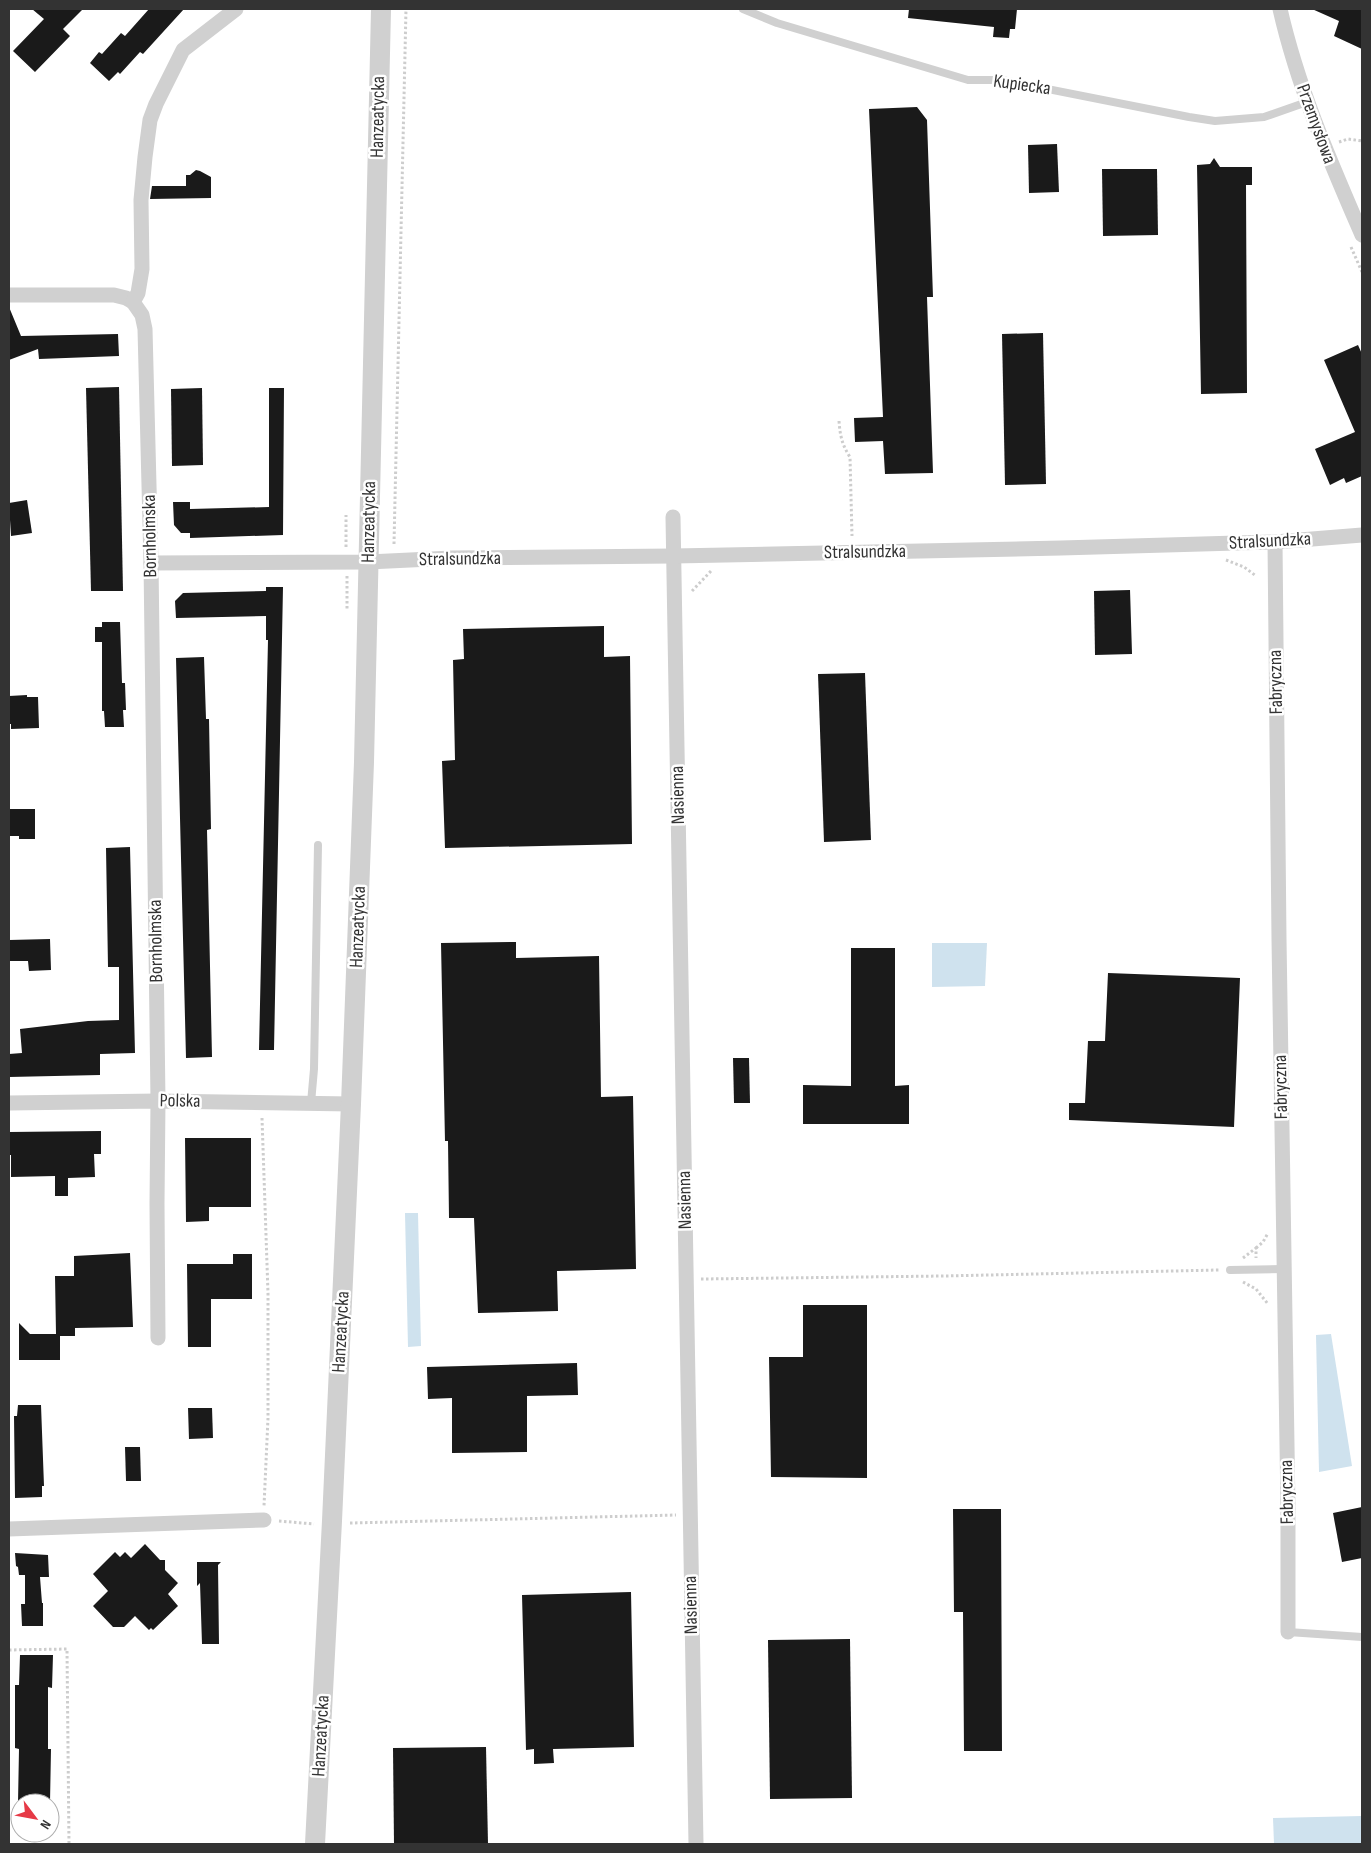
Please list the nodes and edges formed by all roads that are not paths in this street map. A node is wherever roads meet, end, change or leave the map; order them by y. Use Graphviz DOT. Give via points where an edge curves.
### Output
graph roads {
  1 [pos="236,9"];
  2 [pos="381,9"];
  3 [pos="743,9"];
  4 [pos="1280,9"];
  5 [pos="1307,102"];
  6 [pos="1362,235"];
  7 [pos="9,295"];
  8 [pos="133,302"];
  9 [pos="674,517"];
  10 [pos="1362,535"];
  11 [pos="1275,542"];
  12 [pos="674,556"];
  13 [pos="368,562"];
  14 [pos="151,563"];
  15 [pos="318,845"];
  16 [pos="158,1101"];
  17 [pos="9,1103"];
  18 [pos="311,1103"];
  19 [pos="351,1104"];
  20 [pos="1283,1269"];
  21 [pos="1230,1270"];
  22 [pos="158,1338"];
  23 [pos="264,1520"];
  24 [pos="9,1529"];
  25 [pos="1288,1632"];
  26 [pos="1362,1638"];
  27 [pos="315,1844"];
  28 [pos="696,1844"];
  1 -- 8 [label="street" via="184,50 150,120 141,200 142,270"];
  2 -- 13 [label="street, Hanzeatycka"];
  3 -- 5 [label="lane, Kupiecka" via="777,23 968,80 1002,80 1189,117 1215,120 1264,117"];
  4 -- 5 [label="street, Przemysłowa"];
  5 -- 6 [label="street, Przemysłowa"];
  7 -- 8 [label="street" via="114,295"];
  8 -- 14 [label="street, Bornholmska" via="142,315 145,329"];
  9 -- 12 [label="street, Nasienna"];
  10 -- 11 [label="street, Stralsundzka"];
  11 -- 12 [label="street, Stralsundzka"];
  11 -- 20 [label="street, Fabryczna"];
  12 -- 13 [label="street, Stralsundzka"];
  12 -- 28 [label="street, Nasienna"];
  13 -- 14 [label="street, Stralsundzka"];
  13 -- 19 [label="street, Hanzeatycka"];
  14 -- 16 [label="street, Bornholmska"];
  15 -- 18 [label="lane"];
  16 -- 17 [label="street, Polska"];
  16 -- 18 [label="street, Polska"];
  16 -- 22 [label="street, Bornholmska"];
  18 -- 19 [label="street, Polska"];
  19 -- 27 [label="street, Hanzeatycka"];
  20 -- 21 [label="lane"];
  20 -- 25 [label="street, Fabryczna"];
  23 -- 24 [label="street"];
  25 -- 26 [label="lane"];
}
